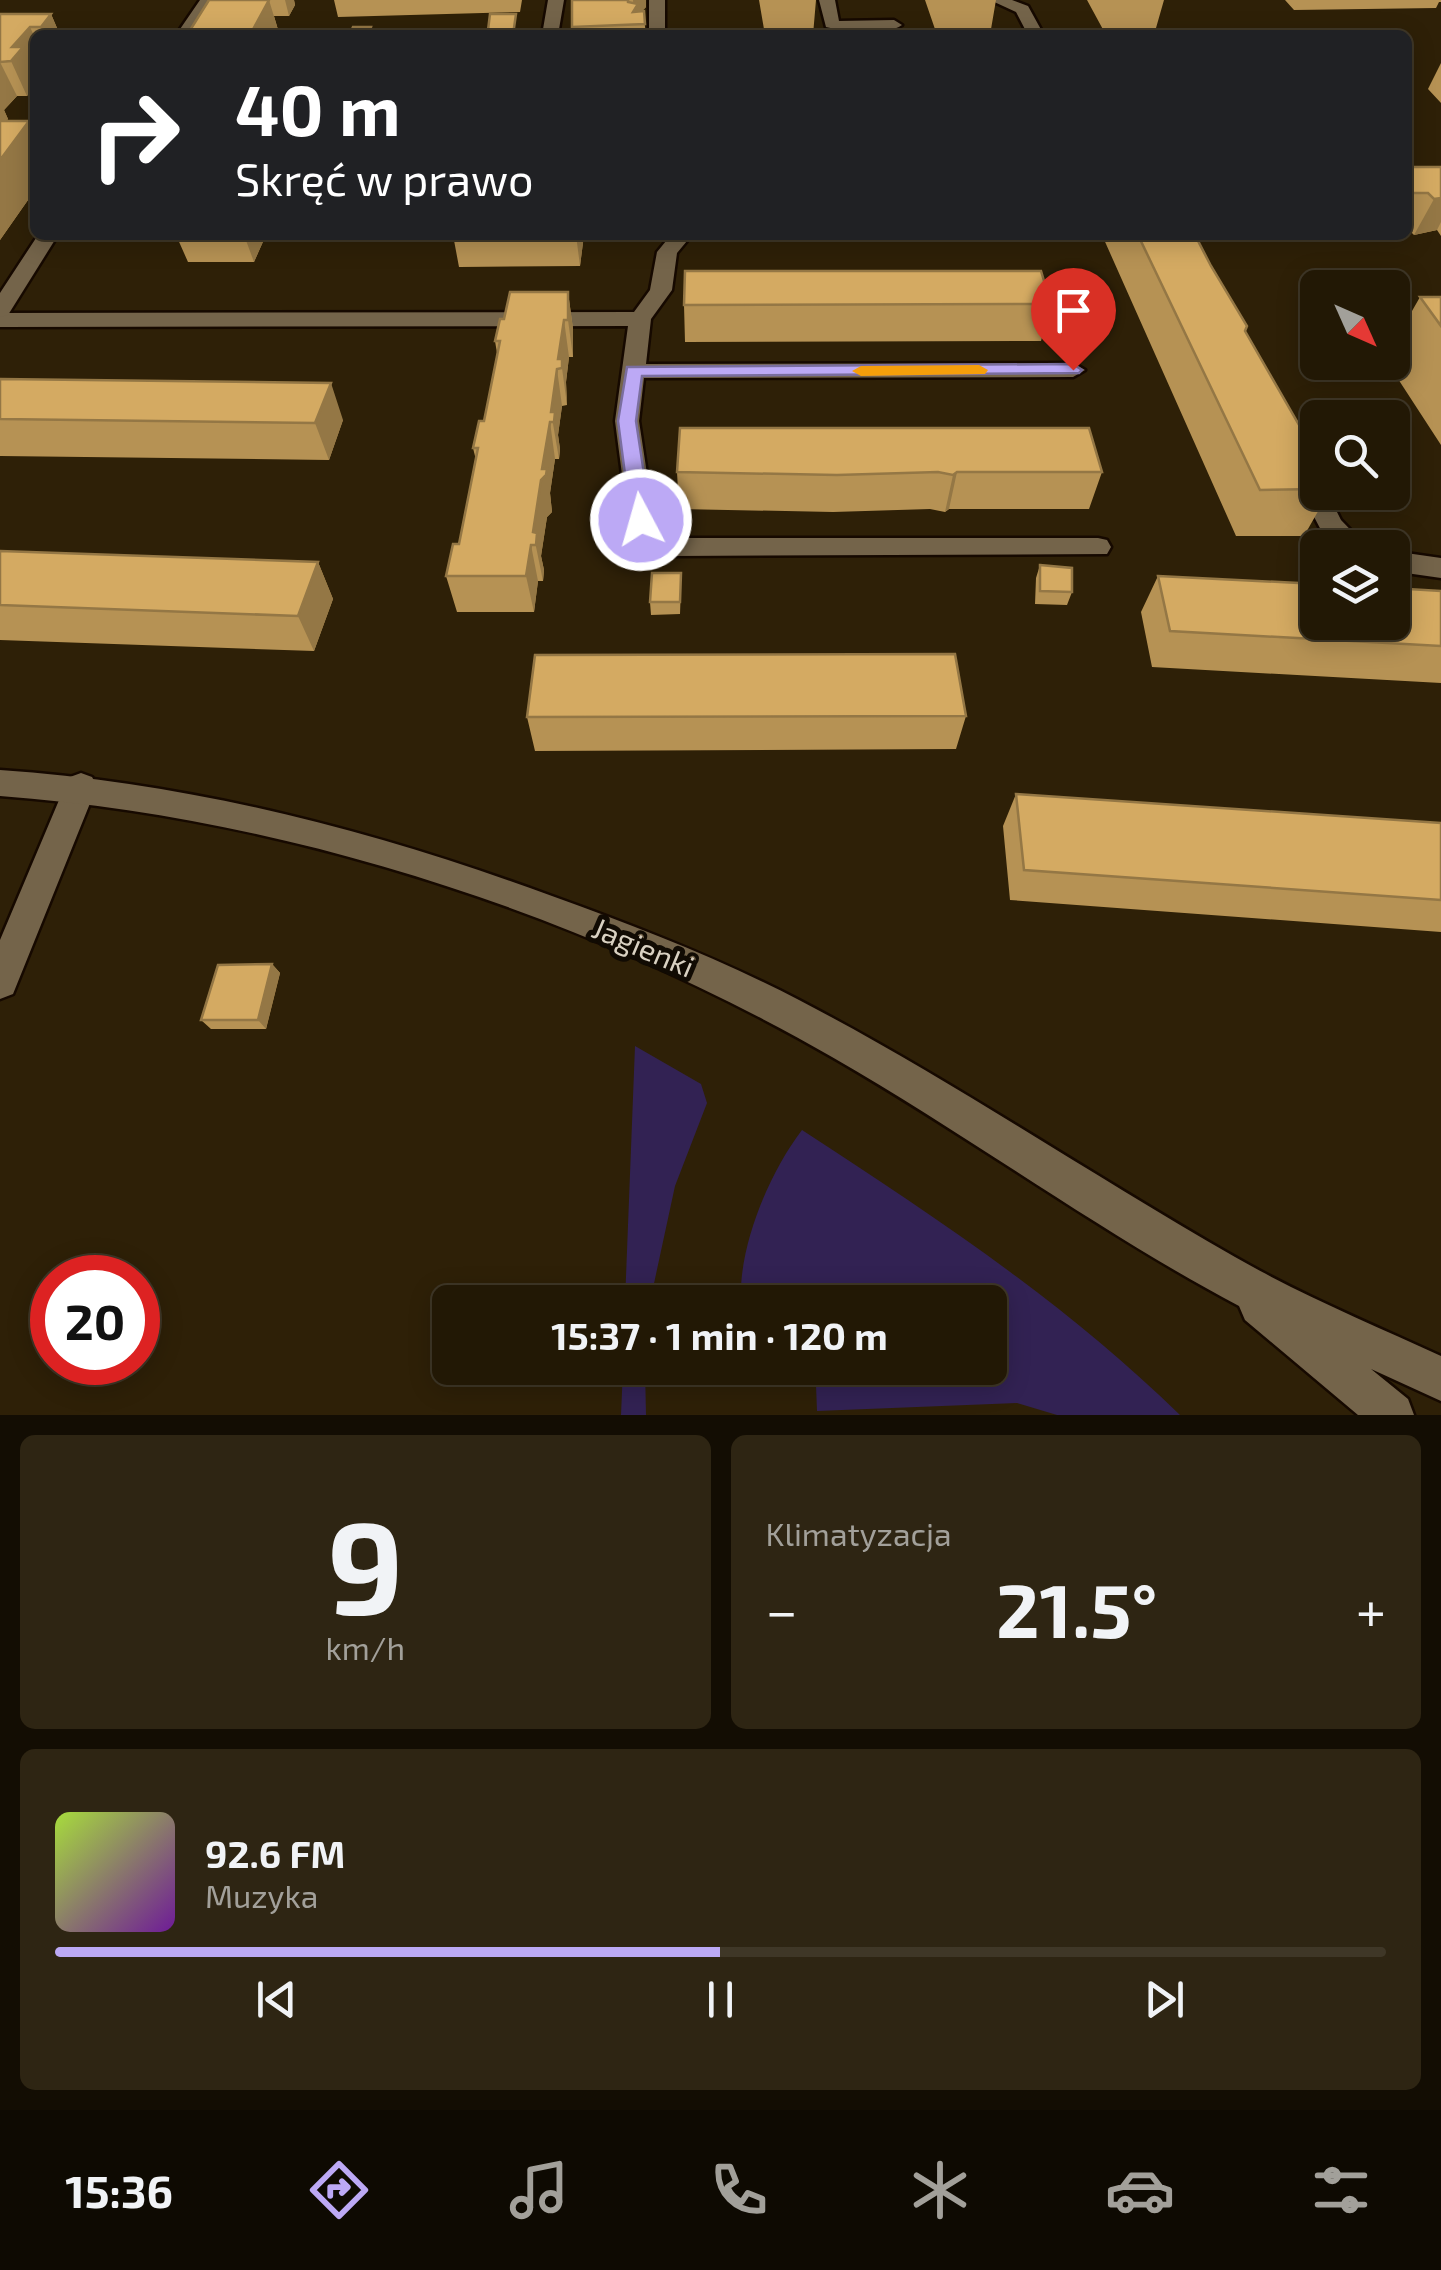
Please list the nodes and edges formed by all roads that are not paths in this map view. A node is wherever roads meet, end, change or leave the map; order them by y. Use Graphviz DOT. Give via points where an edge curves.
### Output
graph roads {
  1 [pos="208,0"];
  2 [pos="556,0"];
  3 [pos="657,0"];
  4 [pos="827,0"];
  5 [pos="998,0"];
  6 [pos="894,25"];
  7 [pos="187,30"];
  8 [pos="551,30"];
  9 [pos="657,30"];
  10 [pos="1033,30"];
  11 [pos="44,240"];
  12 [pos="678,240"];
  13 [pos="3,299"];
  14 [pos="0,320"];
  15 [pos="640,320"];
  16 [pos="1073,370"];
  17 [pos="634,371"];
  18 [pos="1290,445"];
  19 [pos="1336,530"];
  20 [pos="1098,547"];
  21 [pos="1410,564"];
  22 [pos="1441,568"];
  23 [pos="0,783"];
  24 [pos="82,786"];
  25 [pos="0,982"];
  26 [pos="1223,1274"];
  27 [pos="1441,1379"];
  28 [pos="1392,1415"];
  1 -- 7 [label="street"];
  2 -- 8 [label="street"];
  3 -- 9 [label="street"];
  4 -- 6 [label="street" via="832,24"];
  5 -- 10 [label="street" via="1022,10"];
  11 -- 13 [label="street"];
  12 -- 15 [label="street" via="667,252 661,290"];
  14 -- 15 [label="street"];
  15 -- 17 [label="street"];
  16 -- 17 [label="street"];
  17 -- 20 [label="street" via="627,421 641,520 649,540 663,546"];
  18 -- 19 [label="street"];
  21 -- 22 [label="street"];
  23 -- 24 [label="street, Jagienki"];
  24 -- 25 [label="street"];
  24 -- 26 [label="street, Jagienki" via="172,800 325,838 639,943 783,1010 948,1101"];
  26 -- 27 [label="street, Jagienki"];
  26 -- 28 [label="street, Jagienki"];
}
